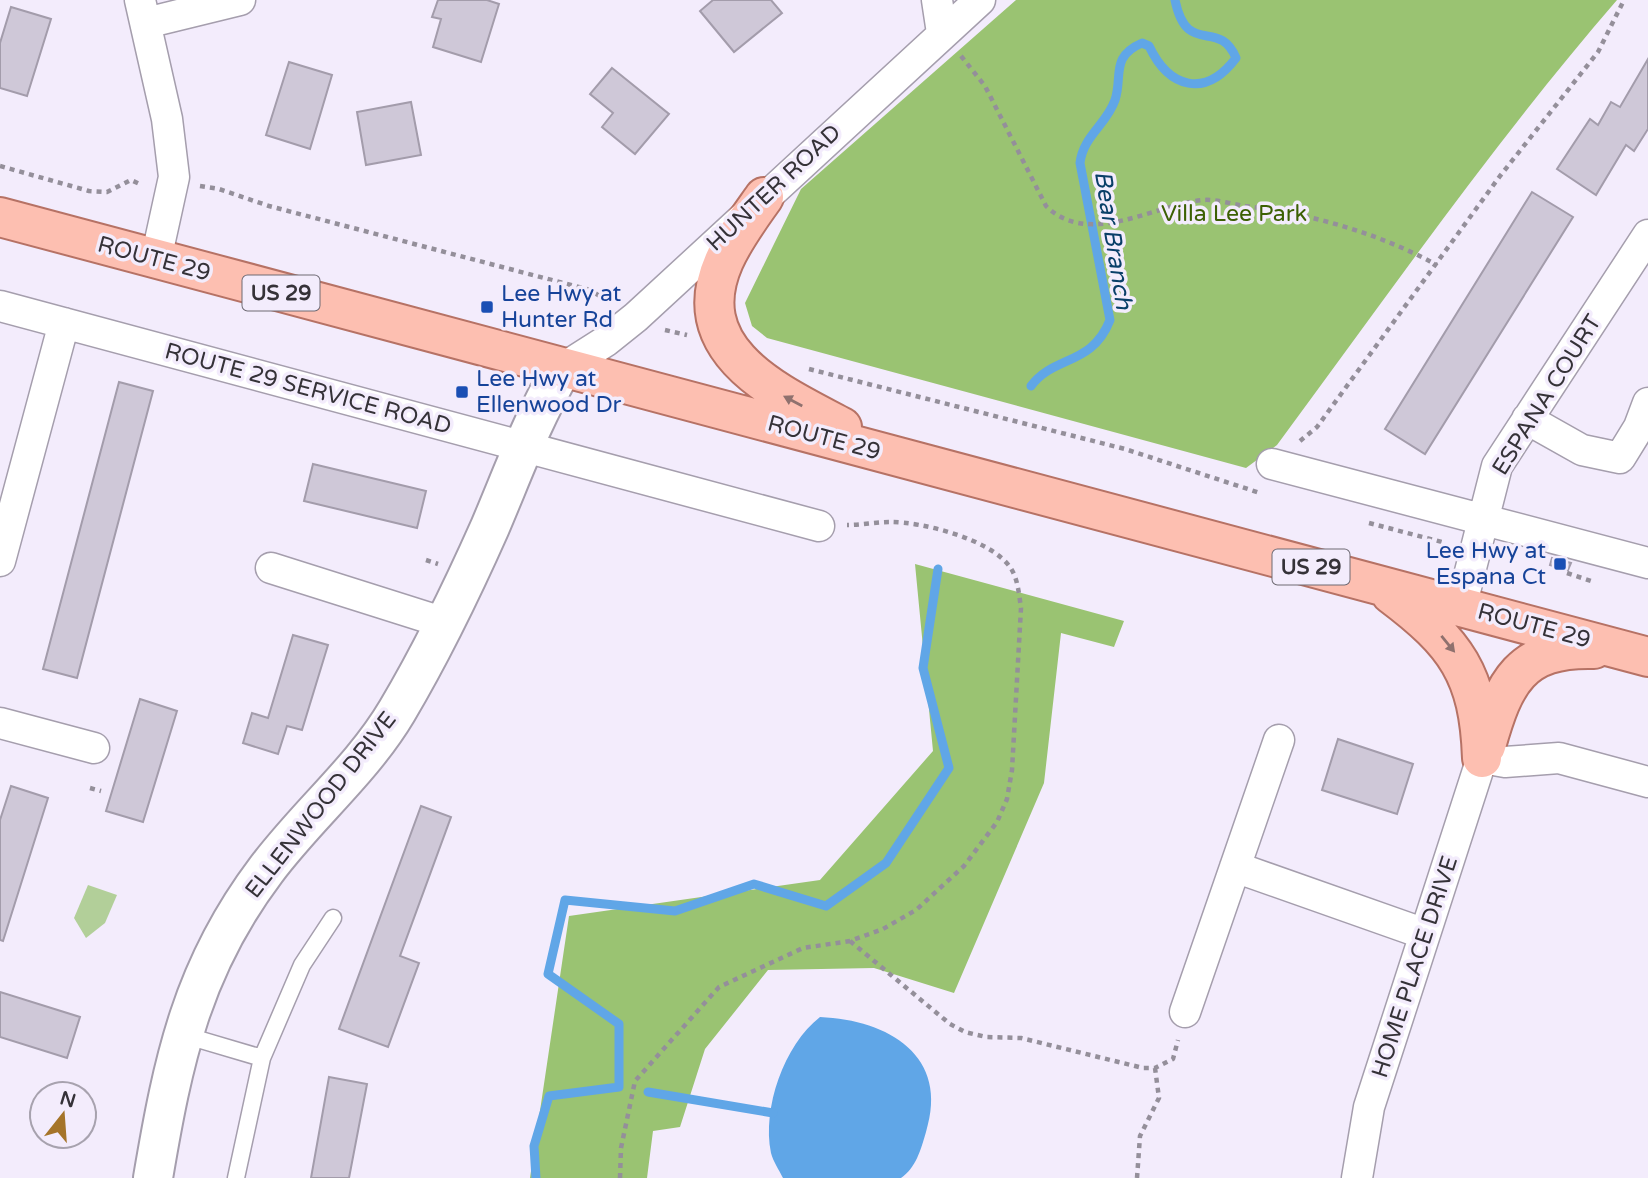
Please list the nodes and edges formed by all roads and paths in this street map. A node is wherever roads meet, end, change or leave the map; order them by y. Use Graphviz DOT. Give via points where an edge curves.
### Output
graph roads {
  1 [pos="240,0"];
  2 [pos="937,0"];
  3 [pos="979,0"];
  4 [pos="1624,0"];
  5 [pos="143,12"];
  6 [pos="942,33"];
  7 [pos="764,197"];
  8 [pos="0,218"];
  9 [pos="1648,235"];
  10 [pos="156,259"];
  11 [pos="1437,265"];
  12 [pos="0,306"];
  13 [pos="64,323"];
  14 [pos="562,369"];
  15 [pos="1648,403"];
  16 [pos="1527,419"];
  17 [pos="521,446"];
  18 [pos="896,457"];
  19 [pos="1272,464"];
  20 [pos="1483,519"];
  21 [pos="819,526"];
  22 [pos="426,560"];
  23 [pos="0,561"];
  24 [pos="1648,563"];
  25 [pos="439,564"];
  26 [pos="271,568"];
  27 [pos="1378,585"];
  28 [pos="1461,607"];
  29 [pos="445,623"];
  30 [pos="1635,654"];
  31 [pos="0,723"];
  32 [pos="1279,740"];
  33 [pos="94,748"];
  34 [pos="1482,758"];
  35 [pos="1648,782"];
  36 [pos="90,788"];
  37 [pos="102,791"];
  38 [pos="1236,867"];
  39 [pos="333,918"];
  40 [pos="1425,934"];
  41 [pos="850,941"];
  42 [pos="1185,1012"];
  43 [pos="182,1035"];
  44 [pos="262,1058"];
  45 [pos="1155,1068"];
  46 [pos="153,1178"];
  47 [pos="236,1178"];
  48 [pos="620,1178"];
  49 [pos="1137,1178"];
  50 [pos="1357,1178"];
  1 -- 5 [label="street"];
  2 -- 6 [label="street"];
  3 -- 6 [label="street, HUNTER ROAD"];
  4 -- 11 [label="path" via="1598,52"];
  5 -- 10 [label="street" via="167,119 174,177"];
  6 -- 7 [label="street, HUNTER ROAD"];
  6 -- 11 [label="path" via="985,86 1045,206 1062,220 1111,223 1203,200 1339,224"];
  7 -- 14 [label="street, HUNTER ROAD" via="636,317"];
  18 -- 7 [label="main road, one-way" via="776,392 740,364 728,348 717,320 718,279 724,261"];
  8 -- 10 [label="main road, ROUTE 29 / US 29"];
  9 -- 16 [label="street, ESPANA COURT"];
  10 -- 14 [label="main road, ROUTE 29 / US 29"];
  11 -- 19 [label="path" via="1317,427"];
  12 -- 13 [label="street, ROUTE 29 SERVICE ROAD"];
  13 -- 17 [label="street, ROUTE 29 SERVICE ROAD"];
  13 -- 23 [label="street"];
  14 -- 17 [label="street, ELLENWOOD DRIVE"];
  14 -- 18 [label="main road, ROUTE 29 / US 29"];
  15 -- 16 [label="street" via="1620,458 1582,450"];
  16 -- 20 [label="street, ESPANA COURT" via="1497,466"];
  17 -- 21 [label="street, ROUTE 29 SERVICE ROAD"];
  17 -- 29 [label="street, ELLENWOOD DRIVE"];
  18 -- 27 [label="main road, ROUTE 29 / US 29"];
  19 -- 20 [label="street"];
  20 -- 24 [label="street"];
  20 -- 28 [label="street, ESPANA COURT"];
  21 -- 41 [label="path" via="910,524 984,545 1010,567 1021,608 1012,770 997,822 964,866 916,910"];
  22 -- 25 [label="path"];
  26 -- 29 [label="street"];
  27 -- 28 [label="main road, ROUTE 29 / US 29"];
  27 -- 34 [label="main road, one-way" via="1430,624 1456,653 1475,702"];
  28 -- 30 [label="main road, ROUTE 29 / US 29"];
  29 -- 43 [label="street, ELLENWOOD DRIVE" via="373,747 266,870 232,921 204,975"];
  30 -- 34 [label="main road" via="1558,651 1522,667 1502,694"];
  31 -- 33 [label="street"];
  32 -- 38 [label="street"];
  34 -- 35 [label="street" via="1505,762 1559,758"];
  34 -- 40 [label="street, HOME PLACE DRIVE"];
  36 -- 37 [label="path"];
  38 -- 40 [label="street"];
  38 -- 42 [label="street"];
  39 -- 44 [label="lane" via="302,965"];
  40 -- 50 [label="street, HOME PLACE DRIVE" via="1369,1107"];
  41 -- 45 [label="path" via="965,1032 1021,1038"];
  41 -- 48 [label="path" via="803,948 719,986 635,1081 621,1147"];
  42 -- 45 [label="path" via="1173,1059"];
  43 -- 44 [label="lane"];
  43 -- 46 [label="street, ELLENWOOD DRIVE"];
  44 -- 47 [label="lane"];
  45 -- 49 [label="path" via="1159,1098 1140,1136"];
}
